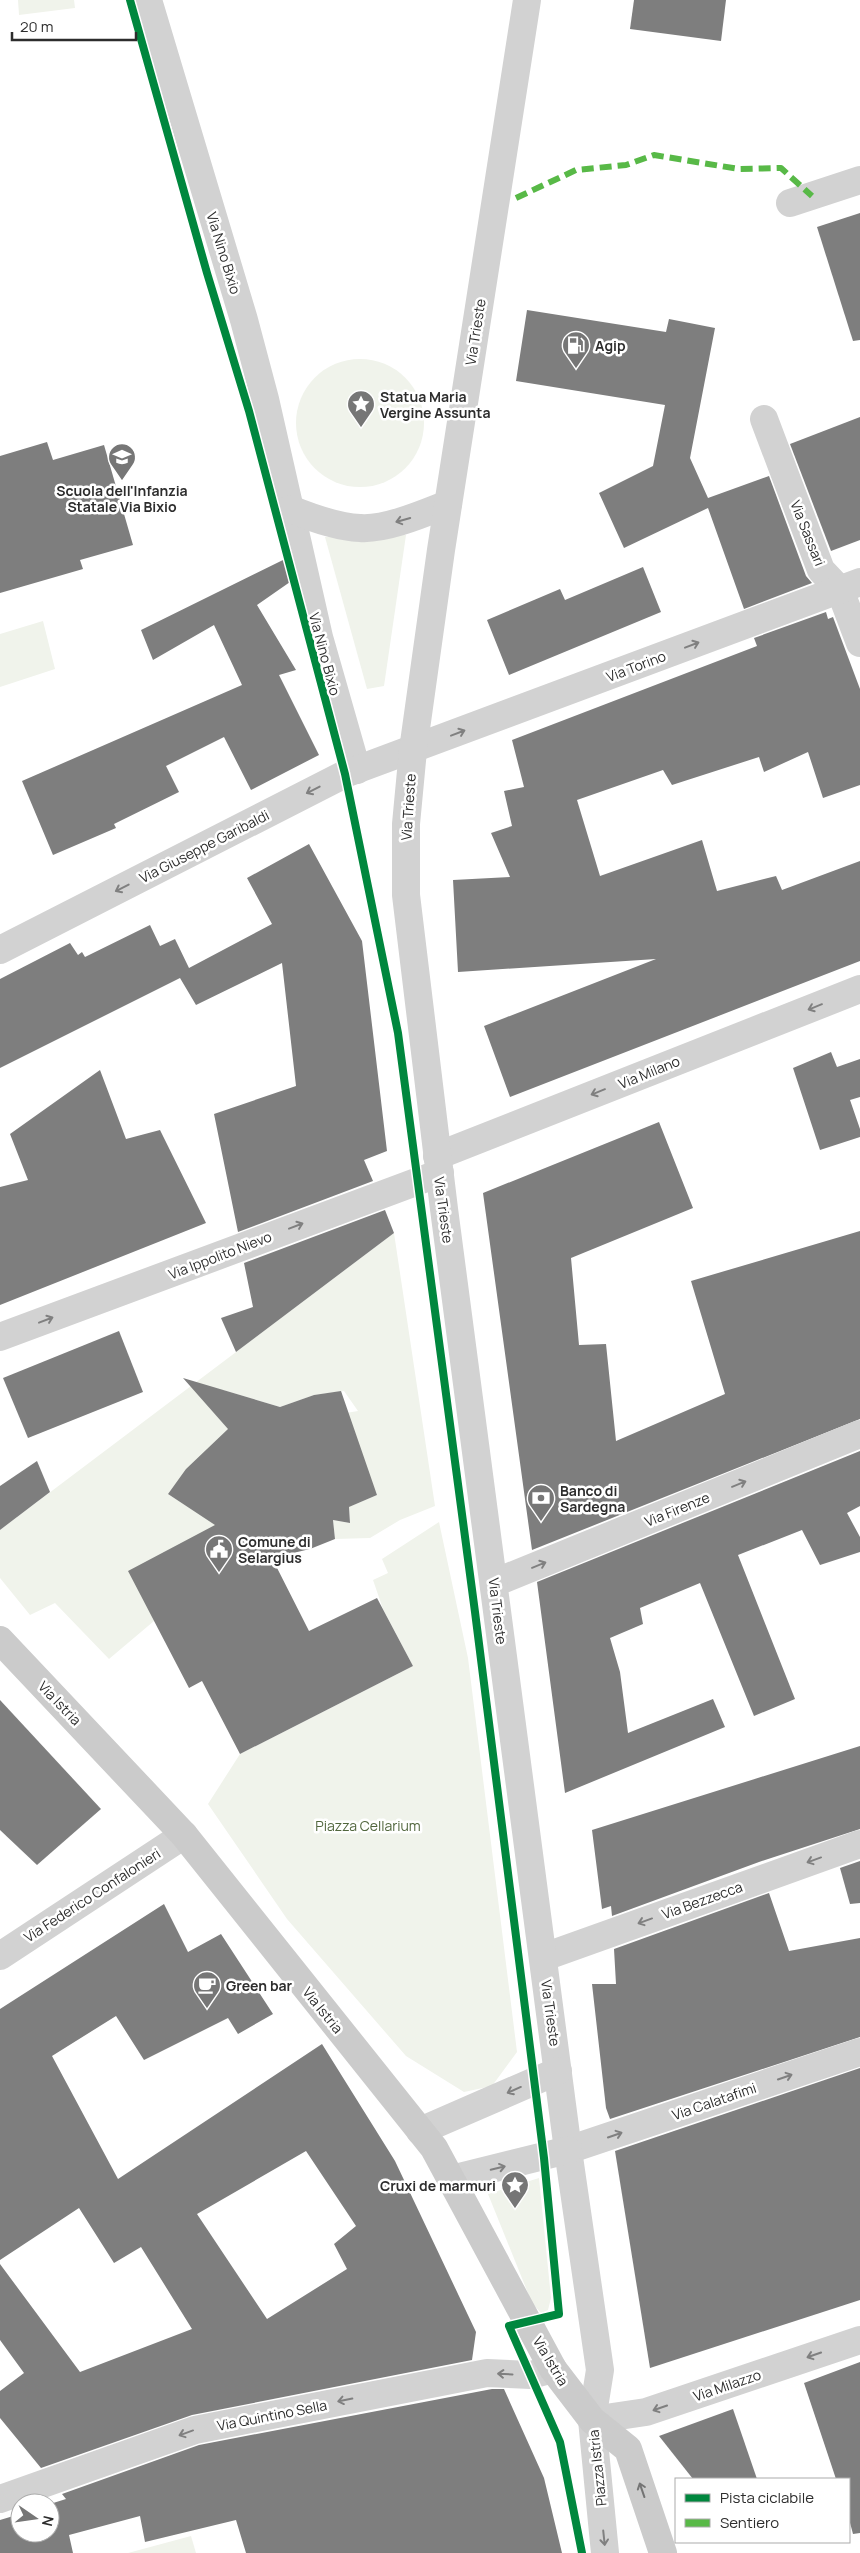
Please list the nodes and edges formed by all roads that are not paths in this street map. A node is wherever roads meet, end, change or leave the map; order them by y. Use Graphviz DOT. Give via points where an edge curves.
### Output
graph roads {
  1 [pos="148,0"];
  2 [pos="527,0"];
  3 [pos="860,180"];
  4 [pos="790,203"];
  5 [pos="764,419"];
  6 [pos="448,504"];
  7 [pos="290,509"];
  8 [pos="850,586"];
  9 [pos="860,642"];
  10 [pos="413,750"];
  11 [pos="357,770"];
  12 [pos="0,950"];
  13 [pos="860,989"];
  14 [pos="438,1165"];
  15 [pos="0,1337"];
  16 [pos="860,1434"];
  17 [pos="494,1583"];
  18 [pos="0,1640"];
  19 [pos="184,1835"];
  20 [pos="860,1844"];
  21 [pos="0,1956"];
  22 [pos="544,1957"];
  23 [pos="860,2052"];
  24 [pos="558,2071"];
  25 [pos="420,2131"];
  26 [pos="568,2150"];
  27 [pos="451,2179"];
  28 [pos="860,2340"];
  29 [pos="553,2369"];
  30 [pos="592,2420"];
  31 [pos="0,2499"];
  32 [pos="605,2553"];
  33 [pos="663,2553"];
  1 -- 7 [label="street, Via Nino Bixio" via="244,320"];
  2 -- 6 [label="street, Via Trieste"];
  3 -- 4 [label="street"];
  5 -- 8 [label="street, Via Sassari" via="822,570"];
  6 -- 7 [label="street, one-way" via="403,521 361,529 311,518"];
  6 -- 10 [label="street, Via Trieste"];
  7 -- 11 [label="street, Via Nino Bixio" via="320,637"];
  8 -- 9 [label="street, Via Sassari"];
  10 -- 8 [label="street, Via Torino, one-way"];
  10 -- 11 [label="street, Via Giuseppe Garibaldi"];
  10 -- 14 [label="street, Via Trieste" via="406,824 406,895"];
  11 -- 12 [label="street, Via Giuseppe Garibaldi, one-way"];
  13 -- 14 [label="street, Via Milano, one-way"];
  15 -- 14 [label="street, Via Ippolito Nievo, one-way"];
  14 -- 17 [label="street, Via Trieste"];
  17 -- 16 [label="street, Via Firenze, one-way"];
  17 -- 22 [label="street, Via Trieste"];
  18 -- 19 [label="main road, Via Istria"];
  19 -- 21 [label="street, Via Federico Confalonieri"];
  19 -- 25 [label="main road, Via Istria"];
  20 -- 22 [label="street, Via Bezzecca, one-way"];
  22 -- 24 [label="street, Via Trieste"];
  26 -- 23 [label="street, Via Calatafimi, one-way"];
  24 -- 25 [label="street, one-way"];
  24 -- 26 [label="street, Via Trieste"];
  25 -- 27 [label="main road, Via Istria" via="434,2148"];
  27 -- 26 [label="street, Via Calatafimi, one-way"];
  26 -- 30 [label="street, Via Trieste" via="600,2370"];
  27 -- 29 [label="main road, Via Istria"];
  28 -- 30 [label="street, Via Milazzo, one-way" via="646,2412"];
  29 -- 30 [label="main road, Via Istria"];
  29 -- 31 [label="street, Via Quintino Sella, one-way" via="531,2375 487,2373 195,2430"];
  30 -- 32 [label="street, Piazza Istria, one-way"];
  33 -- 30 [label="main road, Piazza Istria, one-way" via="628,2449"];
}
